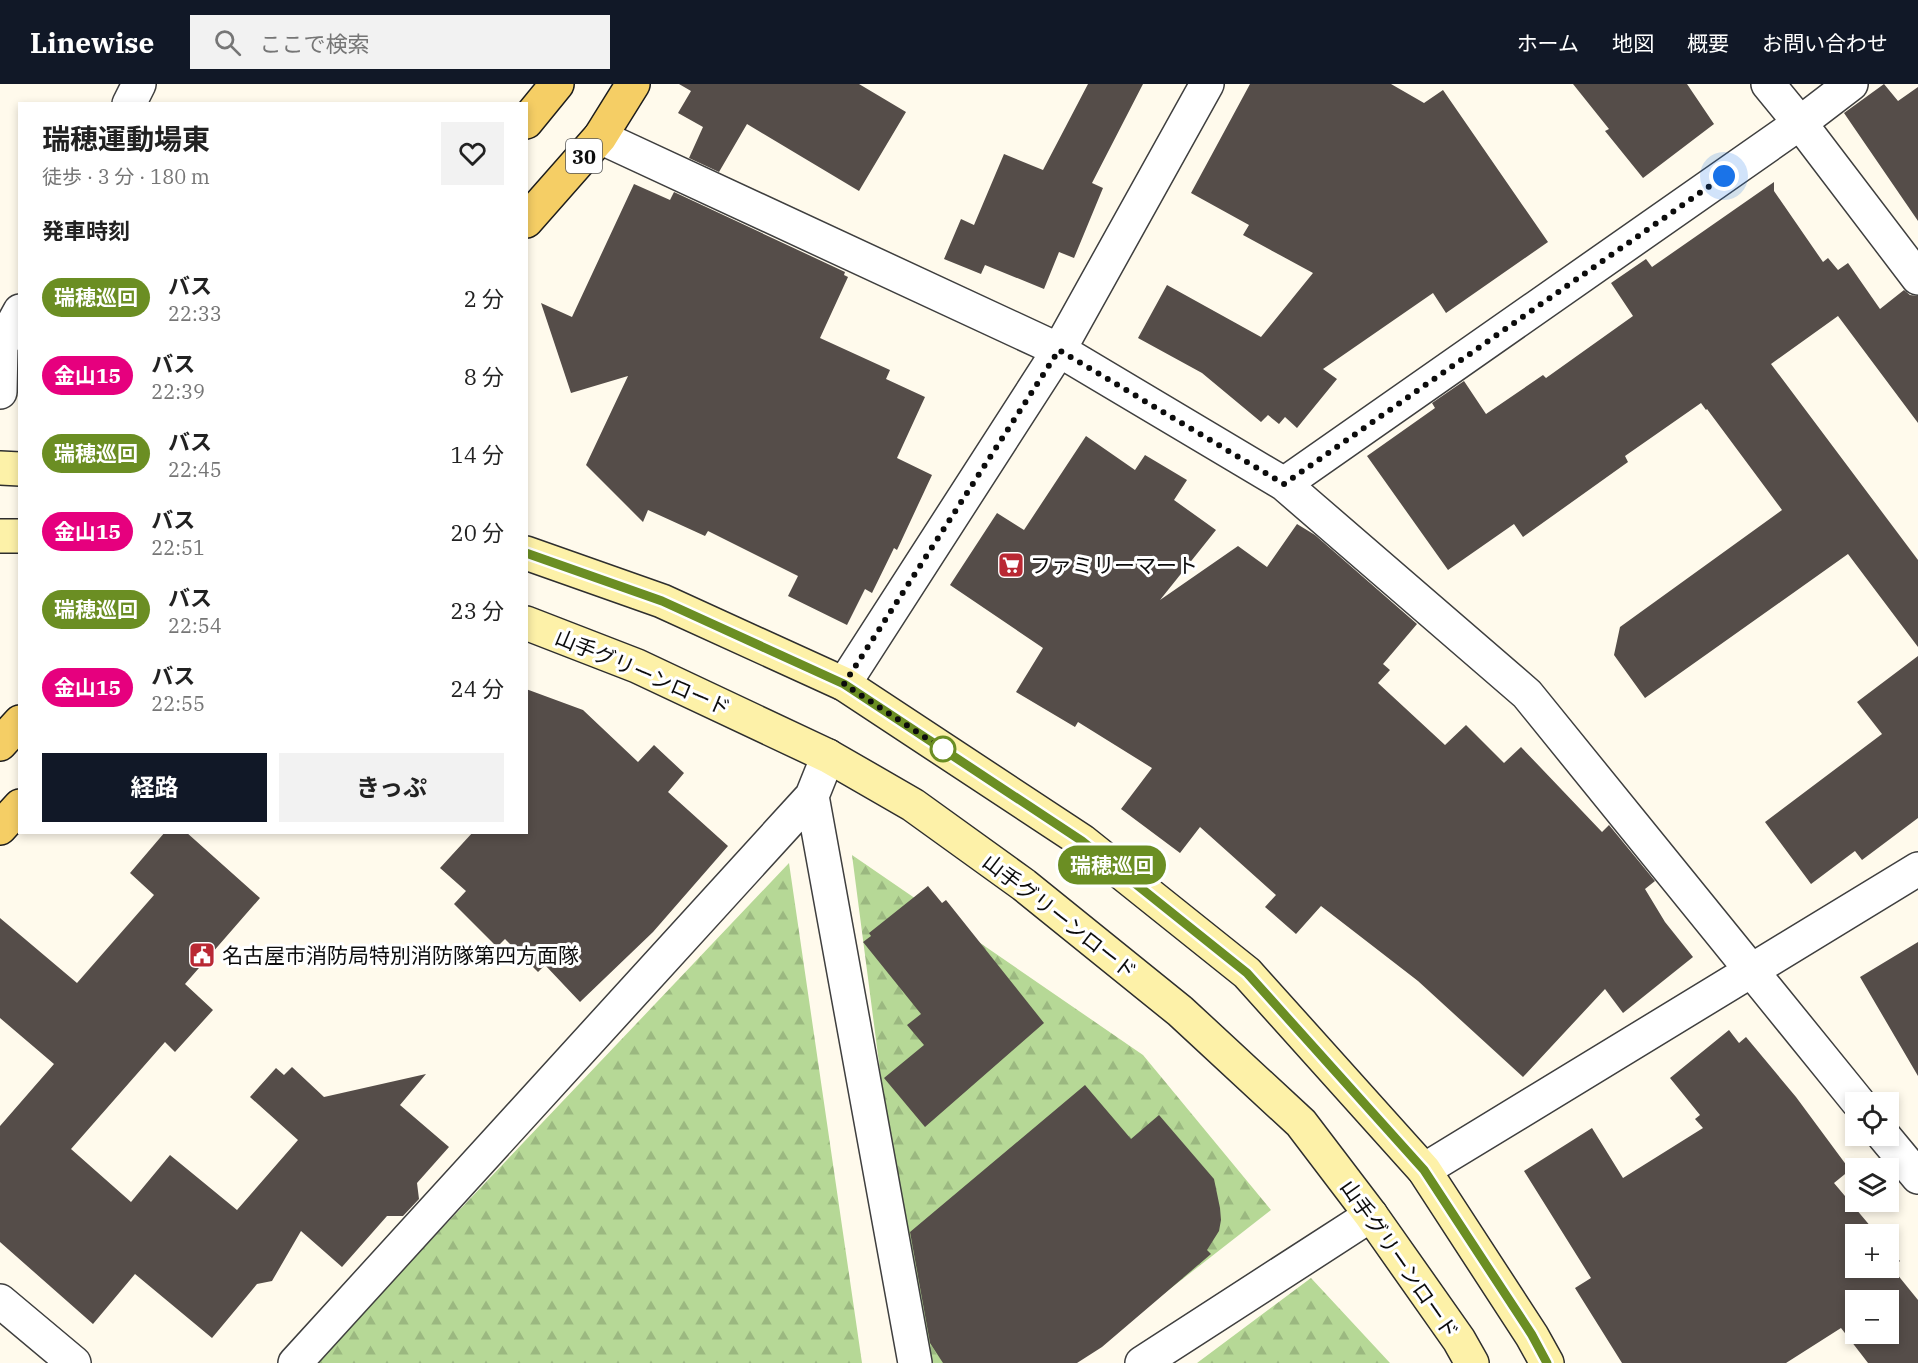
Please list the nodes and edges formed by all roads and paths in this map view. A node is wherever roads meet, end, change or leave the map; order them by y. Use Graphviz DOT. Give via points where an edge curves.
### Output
graph roads {
  1 [pos="139,84"];
  2 [pos="557,84"];
  3 [pos="633,84"];
  4 [pos="1207,84"];
  5 [pos="1768,84"];
  6 [pos="1851,84"];
  7 [pos="130,102"];
  8 [pos="528,120"];
  9 [pos="1800,123"];
  10 [pos="600,137"];
  11 [pos="528,219"];
  12 [pos="1918,278"];
  13 [pos="18,315"];
  14 [pos="1059,350"];
  15 [pos="0,392"];
  16 [pos="0,468"];
  17 [pos="18,469"];
  18 [pos="1284,484"];
  19 [pos="0,536"];
  20 [pos="18,536"];
  21 [pos="528,554"];
  22 [pos="528,624"];
  23 [pos="844,684"];
  24 [pos="18,724"];
  25 [pos="0,744"];
  26 [pos="828,756"];
  27 [pos="812,796"];
  28 [pos="18,808"];
  29 [pos="0,828"];
  30 [pos="1918,869"];
  31 [pos="1751,970"];
  32 [pos="1850,1092"];
  33 [pos="1892,1146"];
  34 [pos="1424,1170"];
  35 [pos="1918,1177"];
  36 [pos="1371,1215"];
  37 [pos="0,1301"];
  38 [pos="74,1363"];
  39 [pos="295,1363"];
  40 [pos="915,1363"];
  41 [pos="1142,1363"];
  42 [pos="1472,1363"];
  43 [pos="1547,1363"];
  1 -- 7 [label="street"];
  2 -- 8 [label="main road"];
  3 -- 10 [label="main road, 30"];
  4 -- 14 [label="street"];
  5 -- 9 [label="street"];
  6 -- 9 [label="street"];
  9 -- 12 [label="street"];
  9 -- 18 [label="street"];
  10 -- 11 [label="main road, 30"];
  10 -- 14 [label="street"];
  13 -- 15 [label="street" via="1,346"];
  14 -- 18 [label="street"];
  14 -- 23 [label="street"];
  16 -- 17 [label="street"];
  18 -- 31 [label="street" via="1527,694"];
  19 -- 20 [label="street"];
  21 -- 23 [label="street" via="662,601"];
  22 -- 26 [label="street, 山手グリーンロード" via="637,666"];
  23 -- 34 [label="street" via="1082,841 1247,973"];
  24 -- 25 [label="main road"];
  26 -- 27 [label="street"];
  26 -- 36 [label="street, 山手グリーンロード" via="932,818 1024,885 1180,1011 1301,1124"];
  27 -- 39 [label="street"];
  27 -- 40 [label="street"];
  28 -- 29 [label="main road"];
  30 -- 31 [label="street"];
  31 -- 32 [label="street"];
  31 -- 34 [label="street"];
  33 -- 35 [label="street"];
  34 -- 43 [label="street"];
  36 -- 41 [label="street"];
  36 -- 42 [label="street, 山手グリーンロード"];
  37 -- 38 [label="street"];
}
